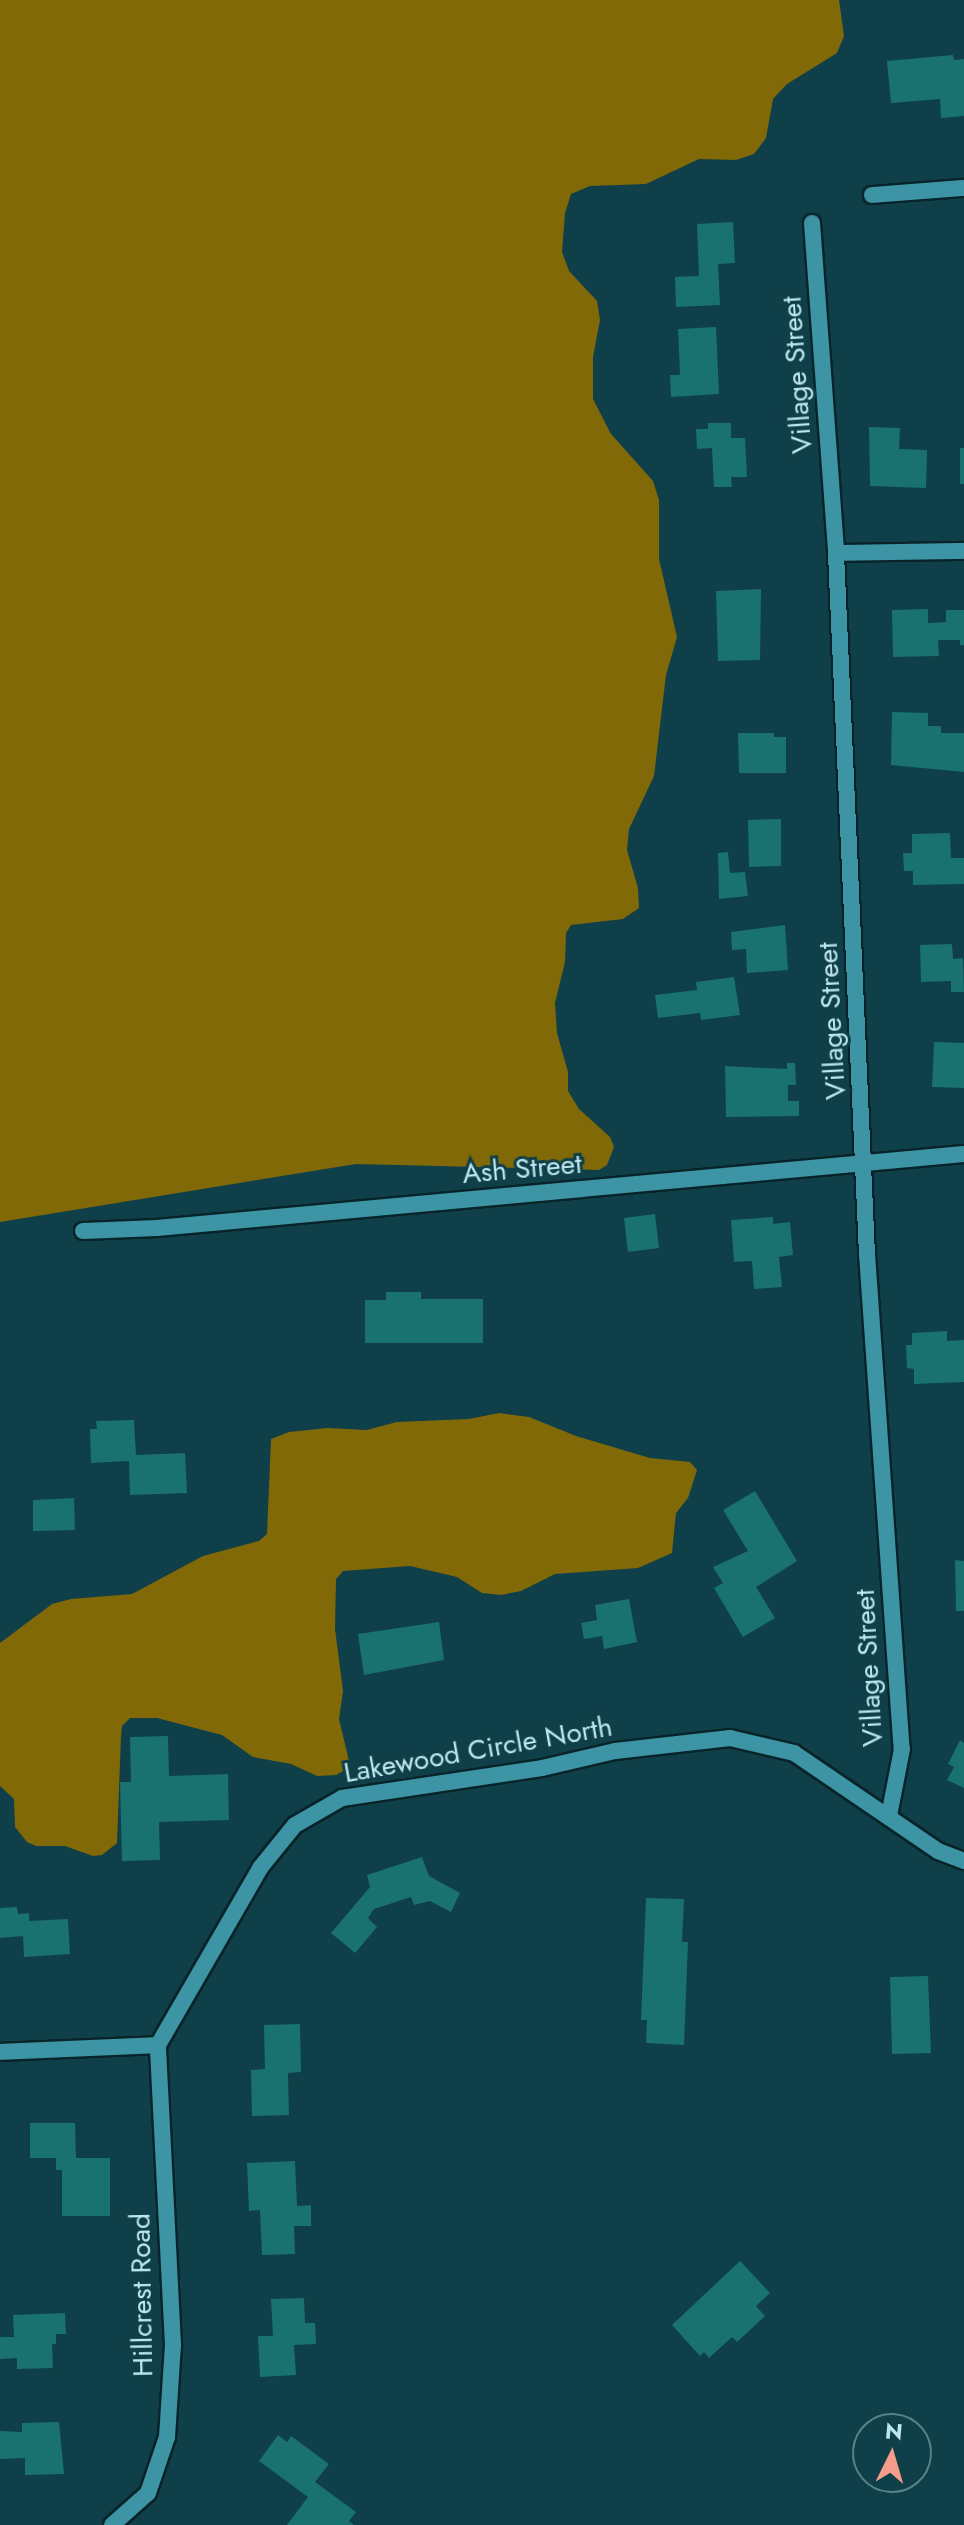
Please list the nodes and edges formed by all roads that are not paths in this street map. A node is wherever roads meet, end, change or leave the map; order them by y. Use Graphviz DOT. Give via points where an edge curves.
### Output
graph roads {
  1 [pos="964,188"];
  2 [pos="872,195"];
  3 [pos="812,223"];
  4 [pos="964,551"];
  5 [pos="836,553"];
  6 [pos="964,1154"];
  7 [pos="865,1164"];
  8 [pos="83,1231"];
  9 [pos="889,1816"];
  10 [pos="964,1861"];
  11 [pos="158,2045"];
  12 [pos="0,2052"];
  13 [pos="112,2525"];
  1 -- 2 [label="street"];
  3 -- 5 [label="street, Village Street"];
  4 -- 5 [label="street"];
  5 -- 7 [label="street, Village Street"];
  6 -- 7 [label="street, Ash Street"];
  7 -- 8 [label="street, Ash Street"];
  7 -- 9 [label="street, Village Street" via="902,1749"];
  9 -- 10 [label="street, Lakewood Circle North" via="938,1851"];
  9 -- 11 [label="street, Lakewood Circle North" via="794,1753 730,1738 615,1751 542,1768 342,1798 295,1825 260,1868"];
  11 -- 12 [label="street"];
  11 -- 13 [label="street, Hillcrest Road" via="173,2345 167,2437 148,2493"];
}
